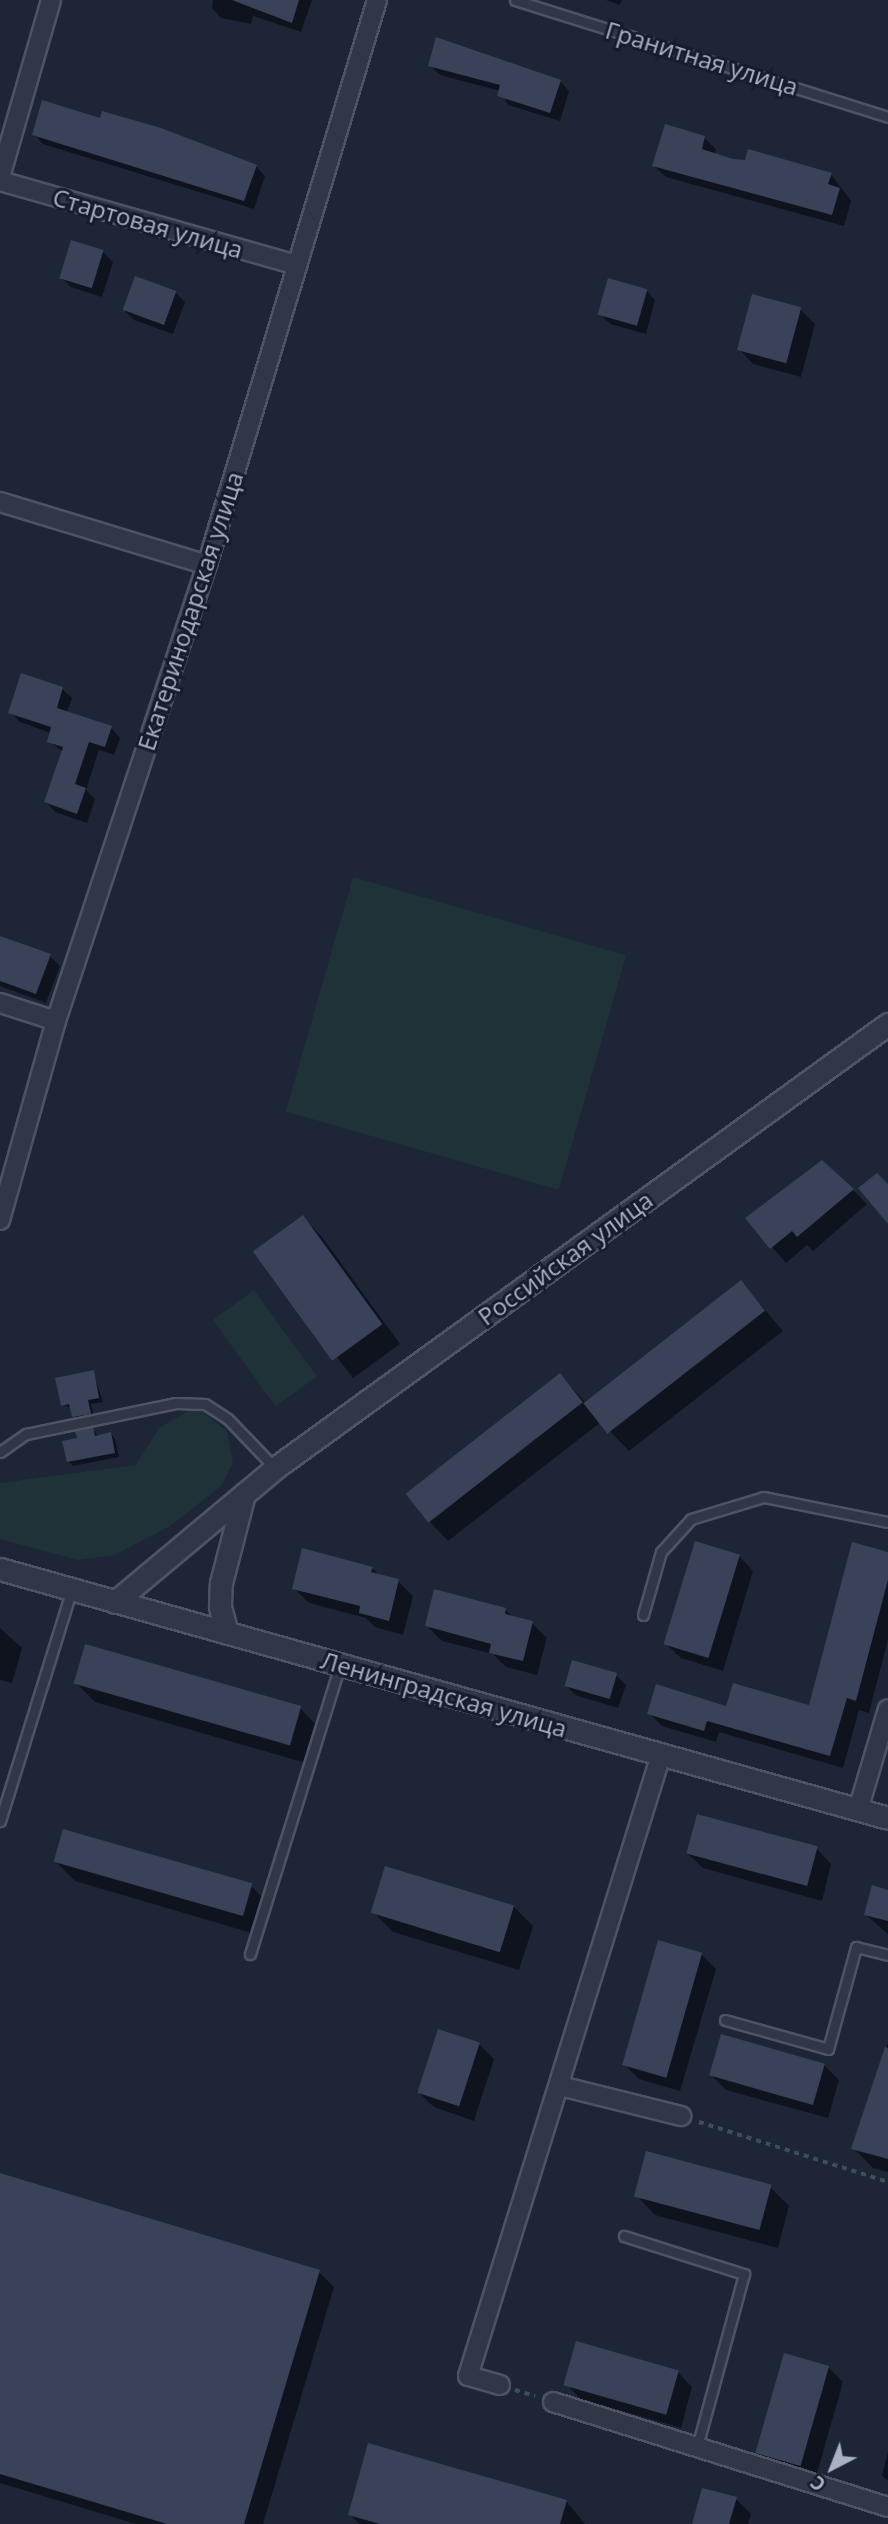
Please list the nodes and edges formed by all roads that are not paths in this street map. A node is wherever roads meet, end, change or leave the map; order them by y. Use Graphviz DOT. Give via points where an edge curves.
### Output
graph roads {
  1 [pos="51,0"];
  2 [pos="377,0"];
  3 [pos="515,0"];
  4 [pos="888,117"];
  5 [pos="0,179"];
  6 [pos="297,265"];
  7 [pos="0,502"];
  8 [pos="207,565"];
  9 [pos="0,1003"];
  10 [pos="57,1021"];
  11 [pos="888,1024"];
  12 [pos="0,1220"];
  13 [pos="0,1452"];
  14 [pos="275,1468"];
  15 [pos="244,1494"];
  16 [pos="888,1522"];
  17 [pos="0,1569"];
  18 [pos="72,1589"];
  19 [pos="116,1601"];
  20 [pos="643,1615"];
  21 [pos="227,1633"];
  22 [pos="340,1665"];
  23 [pos="888,1709"];
  24 [pos="661,1755"];
  25 [pos="858,1810"];
  26 [pos="888,1818"];
  27 [pos="0,1821"];
  28 [pos="250,1954"];
  29 [pos="888,1955"];
  30 [pos="724,2020"];
  31 [pos="560,2086"];
  32 [pos="681,2116"];
  33 [pos="624,2236"];
  34 [pos="500,2385"];
  35 [pos="553,2402"];
  36 [pos="697,2447"];
  37 [pos="888,2507"];
  1 -- 5 [label="street"];
  2 -- 6 [label="street, Екатеринодарская улица"];
  3 -- 4 [label="lane, Гранитная улица"];
  5 -- 6 [label="street, Стартовая улица"];
  6 -- 8 [label="street, Екатеринодарская улица"];
  7 -- 8 [label="street"];
  8 -- 10 [label="street, Екатеринодарская улица"];
  9 -- 10 [label="street"];
  10 -- 12 [label="street, Екатеринодарская улица"];
  11 -- 14 [label="street, Российская улица"];
  13 -- 14 [label="lane" via="26,1434 176,1403 205,1404 228,1419"];
  14 -- 15 [label="street, Российская улица"];
  15 -- 19 [label="street, Российская улица"];
  15 -- 21 [label="street" via="221,1583 220,1606"];
  16 -- 20 [label="lane" via="764,1497 691,1519 661,1552"];
  17 -- 18 [label="street, Ленинградская улица"];
  18 -- 19 [label="street, Ленинградская улица"];
  18 -- 27 [label="lane"];
  19 -- 21 [label="street, Ленинградская улица"];
  21 -- 22 [label="street, Ленинградская улица"];
  22 -- 24 [label="street, Ленинградская улица"];
  22 -- 28 [label="lane"];
  23 -- 25 [label="street"];
  24 -- 25 [label="street, Ленинградская улица"];
  24 -- 31 [label="street"];
  25 -- 26 [label="street, Ленинградская улица"];
  29 -- 30 [label="lane" via="856,1947 828,2049"];
  31 -- 32 [label="street"];
  31 -- 34 [label="street" via="468,2375"];
  33 -- 36 [label="lane" via="744,2274"];
  35 -- 36 [label="street"];
  36 -- 37 [label="street"];
}
